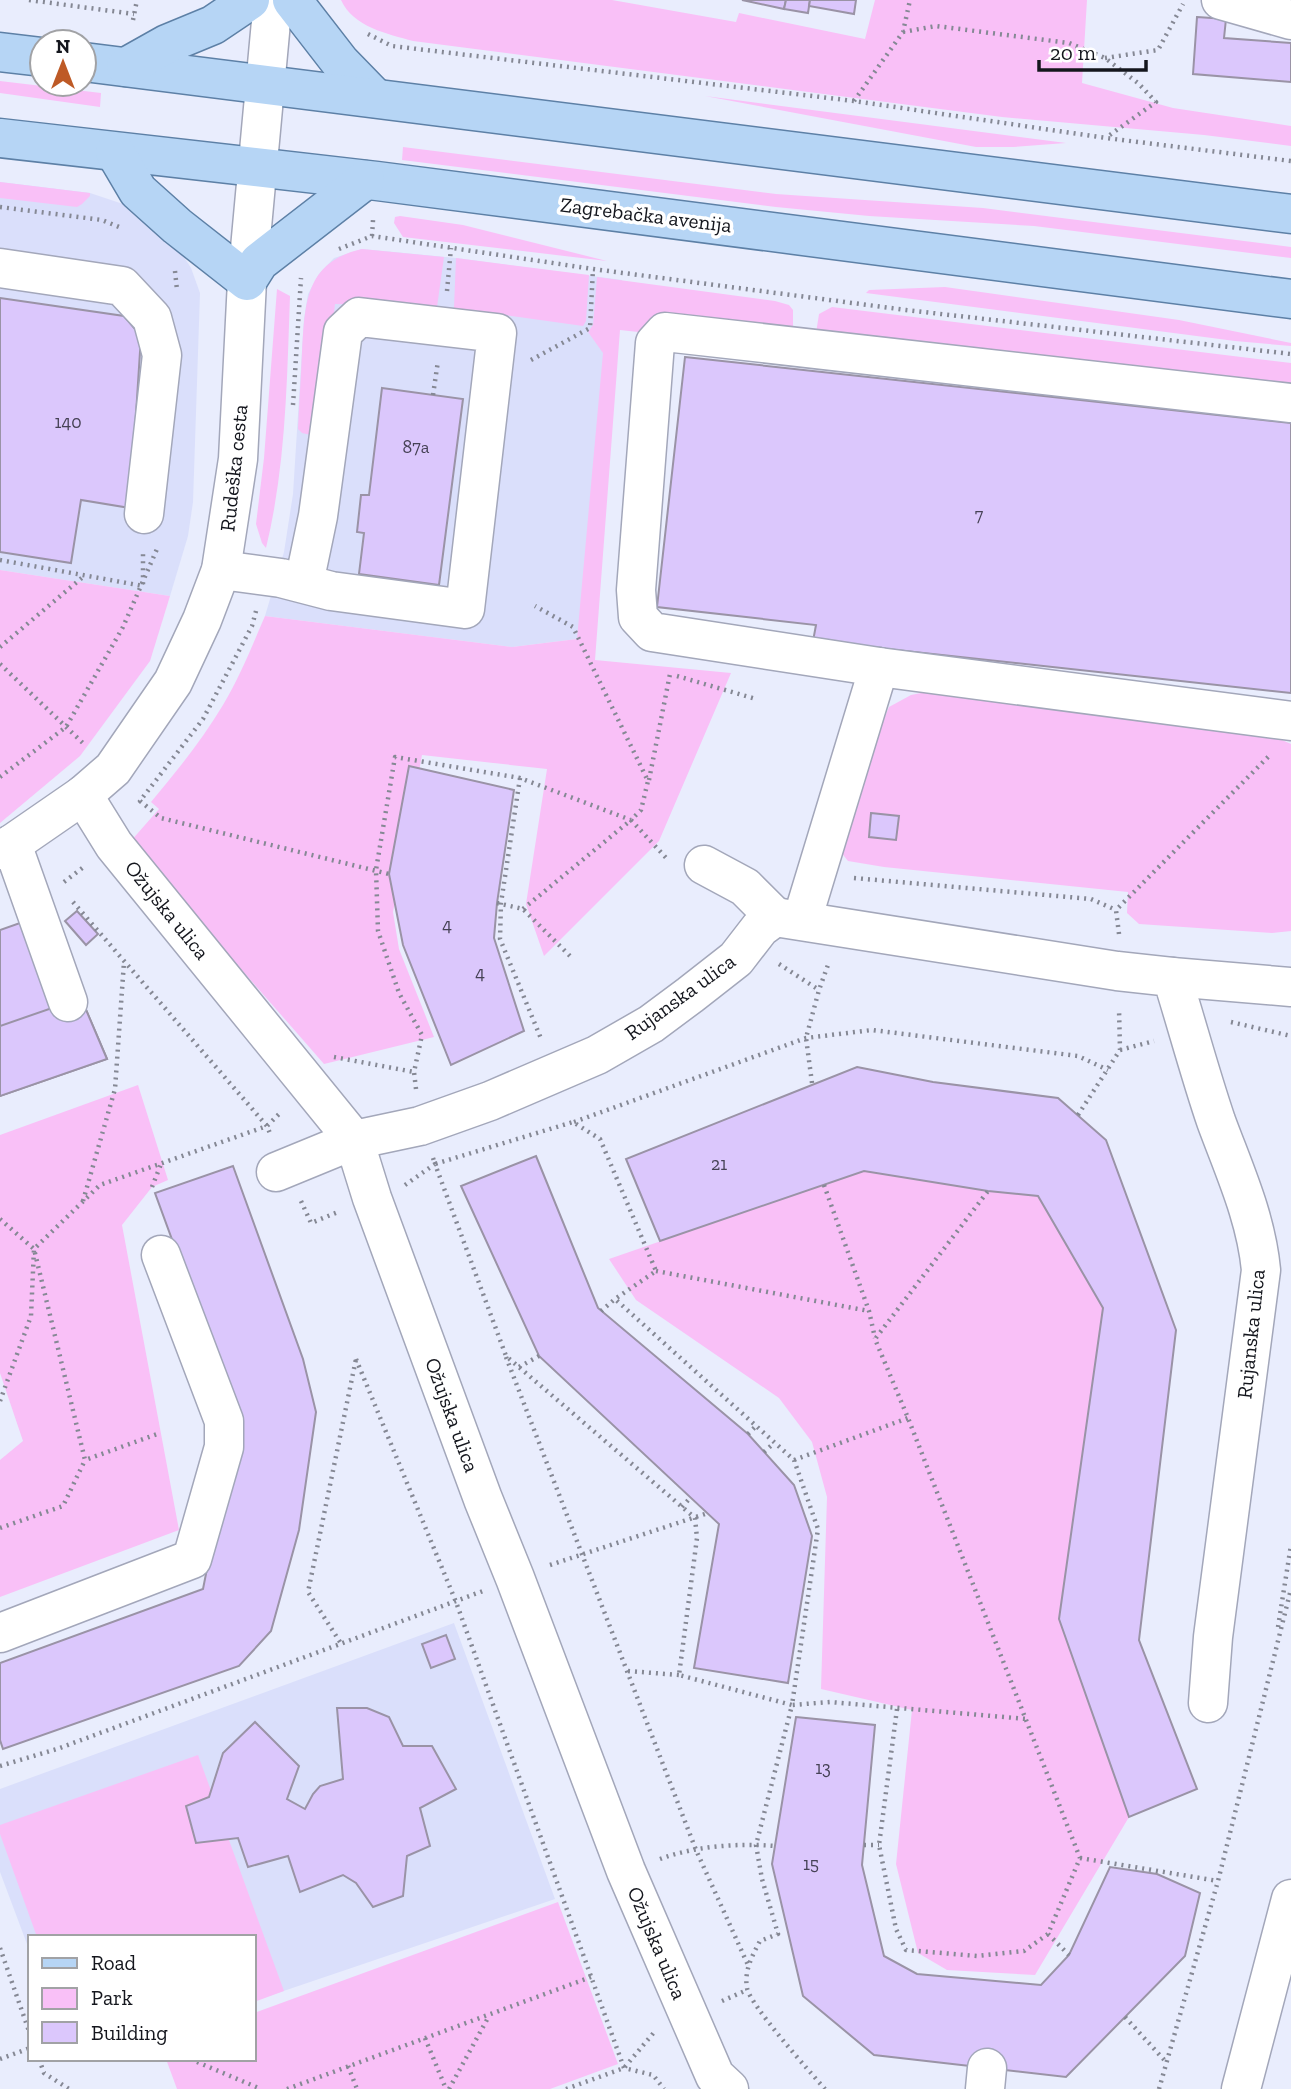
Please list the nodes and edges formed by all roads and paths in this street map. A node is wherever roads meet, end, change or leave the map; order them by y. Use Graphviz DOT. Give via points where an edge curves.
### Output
graph roads {
  1 [pos="29,0"];
  2 [pos="137,0"];
  3 [pos="250,0"];
  4 [pos="273,0"];
  5 [pos="292,0"];
  6 [pos="909,0"];
  7 [pos="1185,0"];
  8 [pos="1225,1"];
  9 [pos="1277,12"];
  10 [pos="134,14"];
  11 [pos="145,14"];
  12 [pos="360,30"];
  13 [pos="904,32"];
  14 [pos="392,46"];
  15 [pos="0,52"];
  16 [pos="28,55"];
  17 [pos="1105,58"];
  18 [pos="390,59"];
  19 [pos="98,64"];
  20 [pos="126,67"];
  21 [pos="265,83"];
  22 [pos="375,98"];
  23 [pos="854,101"];
  24 [pos="0,138"];
  25 [pos="1106,138"];
  26 [pos="115,152"];
  27 [pos="1291,161"];
  28 [pos="257,169"];
  29 [pos="369,197"];
  30 [pos="0,207"];
  31 [pos="1291,214"];
  32 [pos="125,230"];
  33 [pos="372,236"];
  34 [pos="451,248"];
  35 [pos="338,250"];
  36 [pos="0,268"];
  37 [pos="593,269"];
  38 [pos="302,275"];
  39 [pos="247,281"];
  40 [pos="1291,299"];
  41 [pos="445,302"];
  42 [pos="439,354"];
  43 [pos="1291,354"];
  44 [pos="528,361"];
  45 [pos="433,395"];
  46 [pos="1291,403"];
  47 [pos="292,414"];
  48 [pos="144,514"];
  49 [pos="0,560"];
  50 [pos="221,570"];
  51 [pos="85,575"];
  52 [pos="304,583"];
  53 [pos="142,586"];
  54 [pos="535,606"];
  55 [pos="257,610"];
  56 [pos="0,647"];
  57 [pos="0,664"];
  58 [pos="879,667"];
  59 [pos="670,674"];
  60 [pos="1291,721"];
  61 [pos="66,727"];
  62 [pos="1271,754"];
  63 [pos="113,769"];
  64 [pos="0,776"];
  65 [pos="520,778"];
  66 [pos="648,780"];
  67 [pos="83,795"];
  68 [pos="631,820"];
  69 [pos="6,847"];
  70 [pos="691,867"];
  71 [pos="376,870"];
  72 [pos="389,874"];
  73 [pos="66,896"];
  74 [pos="499,903"];
  75 [pos="523,909"];
  76 [pos="789,919"];
  77 [pos="748,944"];
  78 [pos="571,957"];
  79 [pos="124,961"];
  80 [pos="1117,971"];
  81 [pos="1172,977"];
  82 [pos="1291,987"];
  83 [pos="819,990"];
  84 [pos="68,1002"];
  85 [pos="806,1038"];
  86 [pos="1108,1070"];
  87 [pos="555,1073"];
  88 [pos="812,1083"];
  89 [pos="1078,1115"];
  90 [pos="573,1122"];
  91 [pos="420,1126"];
  92 [pos="354,1140"];
  93 [pos="161,1164"];
  94 [pos="435,1164"];
  95 [pos="276,1172"];
  96 [pos="824,1185"];
  97 [pos="152,1187"];
  98 [pos="988,1191"];
  99 [pos="83,1202"];
  100 [pos="0,1219"];
  101 [pos="34,1249"];
  102 [pos="161,1255"];
  103 [pos="656,1271"];
  104 [pos="615,1299"];
  105 [pos="601,1311"];
  106 [pos="869,1311"];
  107 [pos="875,1339"];
  108 [pos="506,1356"];
  109 [pos="538,1356"];
  110 [pos="519,1367"];
  111 [pos="0,1401"];
  112 [pos="908,1418"];
  113 [pos="756,1426"];
  114 [pos="160,1433"];
  115 [pos="748,1434"];
  116 [pos="774,1443"];
  117 [pos="764,1452"];
  118 [pos="85,1460"];
  119 [pos="794,1461"];
  120 [pos="691,1497"];
  121 [pos="682,1507"];
  122 [pos="708,1513"];
  123 [pos="695,1518"];
  124 [pos="0,1528"];
  125 [pos="1291,1545"];
  126 [pos="582,1552"];
  127 [pos="515,1578"];
  128 [pos="1291,1589"];
  129 [pos="456,1602"];
  130 [pos="0,1633"];
  131 [pos="340,1643"];
  132 [pos="1275,1648"];
  133 [pos="627,1671"];
  134 [pos="679,1675"];
  135 [pos="1208,1703"];
  136 [pos="792,1705"];
  137 [pos="897,1709"];
  138 [pos="1027,1719"];
  139 [pos="0,1766"];
  140 [pos="756,1845"];
  141 [pos="864,1845"];
  142 [pos="879,1845"];
  143 [pos="775,1846"];
  144 [pos="696,1850"];
  145 [pos="1080,1858"];
  146 [pos="626,1871"];
  147 [pos="1218,1881"];
  148 [pos="1291,1899"];
  149 [pos="1048,1934"];
  150 [pos="0,1948"];
  151 [pos="1069,1955"];
  152 [pos="748,1965"];
  153 [pos="591,1978"];
  154 [pos="489,2015"];
  155 [pos="1125,2017"];
  156 [pos="28,2028"];
  157 [pos="655,2030"];
  158 [pos="425,2039"];
  159 [pos="28,2049"];
  160 [pos="0,2059"];
  161 [pos="40,2061"];
  162 [pos="197,2062"];
  163 [pos="1167,2064"];
  164 [pos="348,2066"];
  165 [pos="624,2068"];
  166 [pos="714,2085"];
  167 [pos="69,2089"];
  168 [pos="261,2089"];
  169 [pos="287,2089"];
  170 [pos="357,2089"];
  171 [pos="447,2089"];
  172 [pos="566,2089"];
  173 [pos="664,2089"];
  174 [pos="825,2089"];
  175 [pos="1160,2089"];
  176 [pos="1241,2089"];
  1 -- 10 [label="path"];
  2 -- 10 [label="path"];
  3 -- 20 [label="main road" via="213,25"];
  4 -- 21 [label="street, Rudeška cesta"];
  5 -- 22 [label="main road"];
  6 -- 13 [label="path"];
  7 -- 17 [label="path" via="1158,50"];
  8 -- 9 [label="street"];
  10 -- 11 [label="path"];
  12 -- 14 [label="path"];
  13 -- 17 [label="path" via="936,26 1069,43"];
  13 -- 23 [label="path"];
  14 -- 18 [label="path"];
  14 -- 23 [label="path"];
  15 -- 16 [label="main road"];
  17 -- 25 [label="path" via="1156,102"];
  19 -- 20 [label="main road"];
  20 -- 21 [label="main road"];
  21 -- 22 [label="main road"];
  21 -- 28 [label="street, Rudeška cesta"];
  22 -- 31 [label="main road"];
  23 -- 25 [label="path"];
  24 -- 26 [label="main road, Zagrebačka avenija"];
  25 -- 27 [label="path"];
  26 -- 28 [label="main road, Zagrebačka avenija"];
  26 -- 39 [label="main road" via="138,191"];
  28 -- 29 [label="main road, Zagrebačka avenija"];
  28 -- 39 [label="street, Rudeška cesta"];
  29 -- 33 [label="path"];
  29 -- 39 [label="main road" via="260,262"];
  29 -- 40 [label="main road, Zagrebačka avenija"];
  30 -- 32 [label="path" via="102,220"];
  33 -- 34 [label="path"];
  33 -- 35 [label="path"];
  34 -- 37 [label="path"];
  34 -- 41 [label="path"];
  36 -- 48 [label="street" via="122,286 152,318 162,355"];
  37 -- 43 [label="path"];
  37 -- 44 [label="path" via="590,328"];
  38 -- 47 [label="path"];
  39 -- 50 [label="street, Rudeška cesta" via="238,459"];
  42 -- 45 [label="path"];
  46 -- 58 [label="street" via="666,332 656,343 636,590 638,617 652,632"];
  49 -- 51 [label="path"];
  50 -- 52 [label="street"];
  50 -- 63 [label="street, Rudeška cesta" via="173,682"];
  51 -- 53 [label="path"];
  51 -- 56 [label="path"];
  52 -- 52 [label="street" via="331,592 465,609 497,333 359,317 343,332 318,516"];
  54 -- 66 [label="path" via="573,627"];
  55 -- 71 [label="path" via="204,719 141,801 161,818"];
  57 -- 61 [label="path"];
  58 -- 60 [label="street"];
  58 -- 76 [label="street"];
  59 -- 66 [label="path"];
  61 -- 63 [label="path"];
  61 -- 64 [label="path"];
  62 -- 80 [label="path" via="1116,910"];
  63 -- 67 [label="street, Rudeška cesta"];
  65 -- 68 [label="path"];
  65 -- 71 [label="path" via="395,757"];
  65 -- 74 [label="path"];
  66 -- 68 [label="path" via="641,810"];
  67 -- 69 [label="street, Rudeška cesta"];
  67 -- 92 [label="street, Ožujska ulica" via="114,845"];
  68 -- 70 [label="path"];
  68 -- 75 [label="path"];
  69 -- 84 [label="street"];
  70 -- 76 [label="street" via="745,887"];
  71 -- 72 [label="path"];
  71 -- 91 [label="path" via="378,931 399,993 422,1035 414,1072"];
  73 -- 79 [label="path"];
  74 -- 75 [label="path"];
  74 -- 87 [label="path" via="500,939"];
  75 -- 78 [label="path"];
  76 -- 77 [label="street, Rujanska ulica" via="760,928"];
  76 -- 80 [label="street"];
  77 -- 83 [label="path"];
  77 -- 87 [label="street, Rujanska ulica" via="736,959 651,1024"];
  79 -- 93 [label="path" via="267,1126"];
  79 -- 99 [label="path" via="115,1089"];
  80 -- 81 [label="street"];
  80 -- 86 [label="path" via="1120,1050"];
  81 -- 82 [label="street"];
  81 -- 135 [label="street, Rujanska ulica" via="1251,1214 1261,1270"];
  85 -- 86 [label="path" via="872,1030 1078,1056"];
  85 -- 88 [label="path"];
  85 -- 90 [label="path"];
  86 -- 89 [label="path"];
  87 -- 91 [label="street, Rujanska ulica"];
  90 -- 94 [label="path"];
  90 -- 103 [label="path" via="600,1139"];
  91 -- 92 [label="street, Rujanska ulica"];
  91 -- 94 [label="path"];
  92 -- 95 [label="street, Rujanska ulica"];
  92 -- 127 [label="street, Ožujska ulica"];
  93 -- 97 [label="path"];
  93 -- 99 [label="path" via="100,1185"];
  94 -- 108 [label="path"];
  96 -- 106 [label="path"];
  98 -- 107 [label="path"];
  99 -- 101 [label="path"];
  100 -- 101 [label="path"];
  101 -- 111 [label="path" via="31,1316"];
  101 -- 118 [label="path"];
  102 -- 130 [label="street" via="224,1421 224,1447 192,1559"];
  103 -- 104 [label="path"];
  103 -- 106 [label="path"];
  104 -- 105 [label="path"];
  104 -- 113 [label="path"];
  106 -- 107 [label="path"];
  107 -- 112 [label="path"];
  108 -- 110 [label="path"];
  108 -- 126 [label="path"];
  109 -- 110 [label="path"];
  110 -- 121 [label="path"];
  112 -- 119 [label="path"];
  112 -- 138 [label="path"];
  113 -- 115 [label="path"];
  113 -- 116 [label="path"];
  114 -- 118 [label="path"];
  116 -- 117 [label="path"];
  116 -- 119 [label="path"];
  118 -- 124 [label="path" via="63,1506"];
  119 -- 136 [label="path" via="818,1529"];
  120 -- 121 [label="path"];
  121 -- 123 [label="path"];
  122 -- 123 [label="path"];
  123 -- 126 [label="path"];
  123 -- 134 [label="path" via="697,1538"];
  125 -- 132 [label="path"];
  126 -- 127 [label="path"];
  126 -- 133 [label="path"];
  127 -- 129 [label="path"];
  127 -- 146 [label="street, Ožujska ulica"];
  128 -- 132 [label="path"];
  129 -- 131 [label="path"];
  129 -- 131 [label="path" via="356,1359 308,1591"];
  129 -- 153 [label="path"];
  131 -- 139 [label="path"];
  132 -- 147 [label="path"];
  133 -- 134 [label="path"];
  133 -- 144 [label="path"];
  134 -- 136 [label="path"];
  136 -- 137 [label="path" via="830,1702"];
  136 -- 140 [label="path"];
  137 -- 138 [label="path"];
  137 -- 142 [label="path"];
  138 -- 145 [label="path"];
  140 -- 143 [label="path"];
  140 -- 144 [label="path"];
  140 -- 152 [label="path" via="778,1934 760,1941"];
  141 -- 142 [label="path"];
  142 -- 149 [label="path" via="896,1929 906,1950 977,1956 1024,1951"];
  144 -- 146 [label="path"];
  144 -- 152 [label="path"];
  145 -- 147 [label="path"];
  145 -- 149 [label="path"];
  146 -- 166 [label="street, Ožujska ulica"];
  147 -- 163 [label="path"];
  148 -- 176 [label="street"];
  149 -- 151 [label="path"];
  150 -- 156 [label="path"];
  152 -- 174 [label="path" via="747,1990"];
  153 -- 154 [label="path"];
  153 -- 165 [label="path"];
  154 -- 158 [label="path"];
  154 -- 171 [label="path"];
  155 -- 163 [label="path"];
  157 -- 165 [label="path"];
  158 -- 164 [label="path"];
  158 -- 171 [label="path"];
  159 -- 160 [label="path"];
  161 -- 167 [label="path" via="44,2073"];
  162 -- 168 [label="path"];
  163 -- 175 [label="path"];
  164 -- 169 [label="path"];
  164 -- 170 [label="path"];
  165 -- 172 [label="path"];
  165 -- 173 [label="path" via="653,2075"];
}
